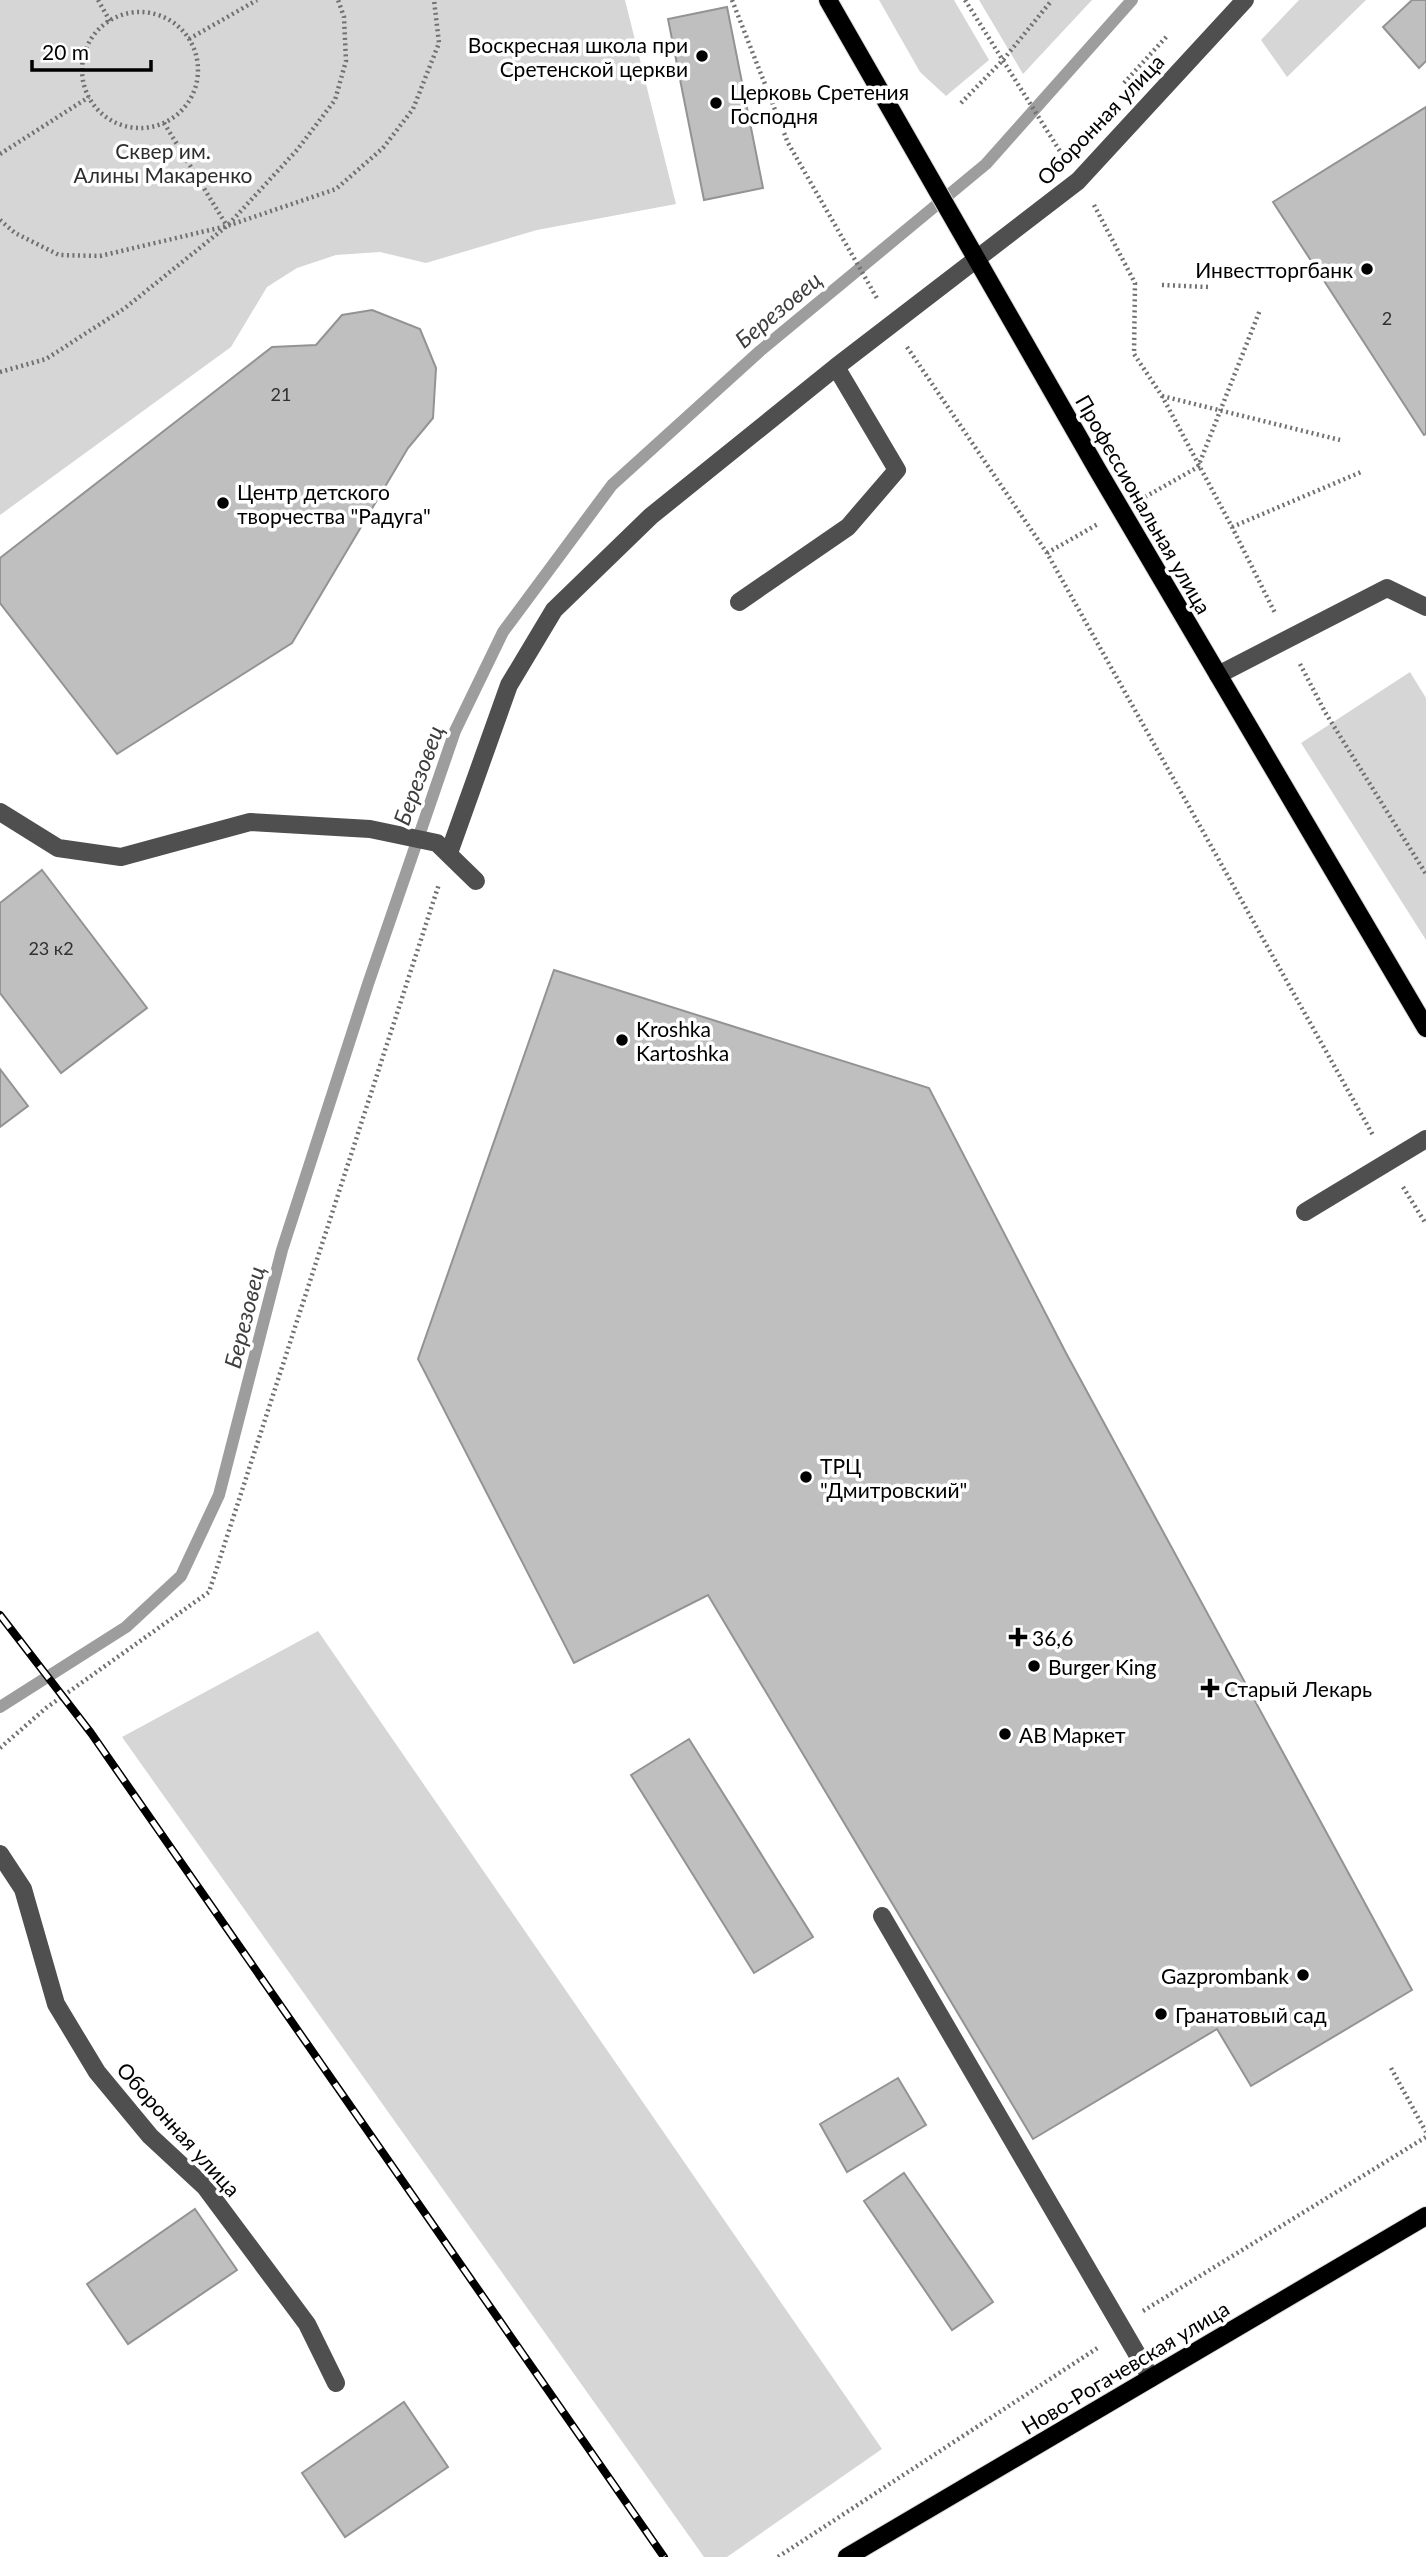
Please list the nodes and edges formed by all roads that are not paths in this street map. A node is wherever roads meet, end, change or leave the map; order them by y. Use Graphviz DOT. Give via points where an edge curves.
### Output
graph roads {
  1 [pos="828,0"];
  2 [pos="1245,0"];
  3 [pos="977,260"];
  4 [pos="836,367"];
  5 [pos="740,603"];
  6 [pos="1426,607"];
  7 [pos="1218,675"];
  8 [pos="0,813"];
  9 [pos="443,848"];
  10 [pos="476,881"];
  11 [pos="1426,1028"];
  12 [pos="1426,1139"];
  13 [pos="1305,1212"];
  14 [pos="0,1854"];
  15 [pos="882,1916"];
  16 [pos="1426,2216"];
  17 [pos="1152,2378"];
  18 [pos="336,2383"];
  19 [pos="847,2557"];
  1 -- 3 [label="main road, Профессиональная улица"];
  2 -- 3 [label="street, Оборонная улица" via="1078,181"];
  3 -- 4 [label="street, Оборонная улица"];
  3 -- 7 [label="main road, Профессиональная улица"];
  4 -- 5 [label="street" via="897,470 848,527"];
  4 -- 9 [label="street, Оборонная улица" via="651,516 554,610 509,684"];
  6 -- 7 [label="street" via="1387,588"];
  7 -- 11 [label="main road, Профессиональная улица"];
  8 -- 9 [label="street" via="58,848 121,857 250,822 370,829"];
  9 -- 10 [label="street"];
  12 -- 13 [label="street"];
  14 -- 18 [label="street, Оборонная улица" via="23,1889 56,2004 97,2072 150,2136 213,2197 307,2324"];
  15 -- 17 [label="street"];
  16 -- 17 [label="main road, Ново-Рогачевская улица"];
  17 -- 19 [label="main road, Ново-Рогачевская улица"];
}
